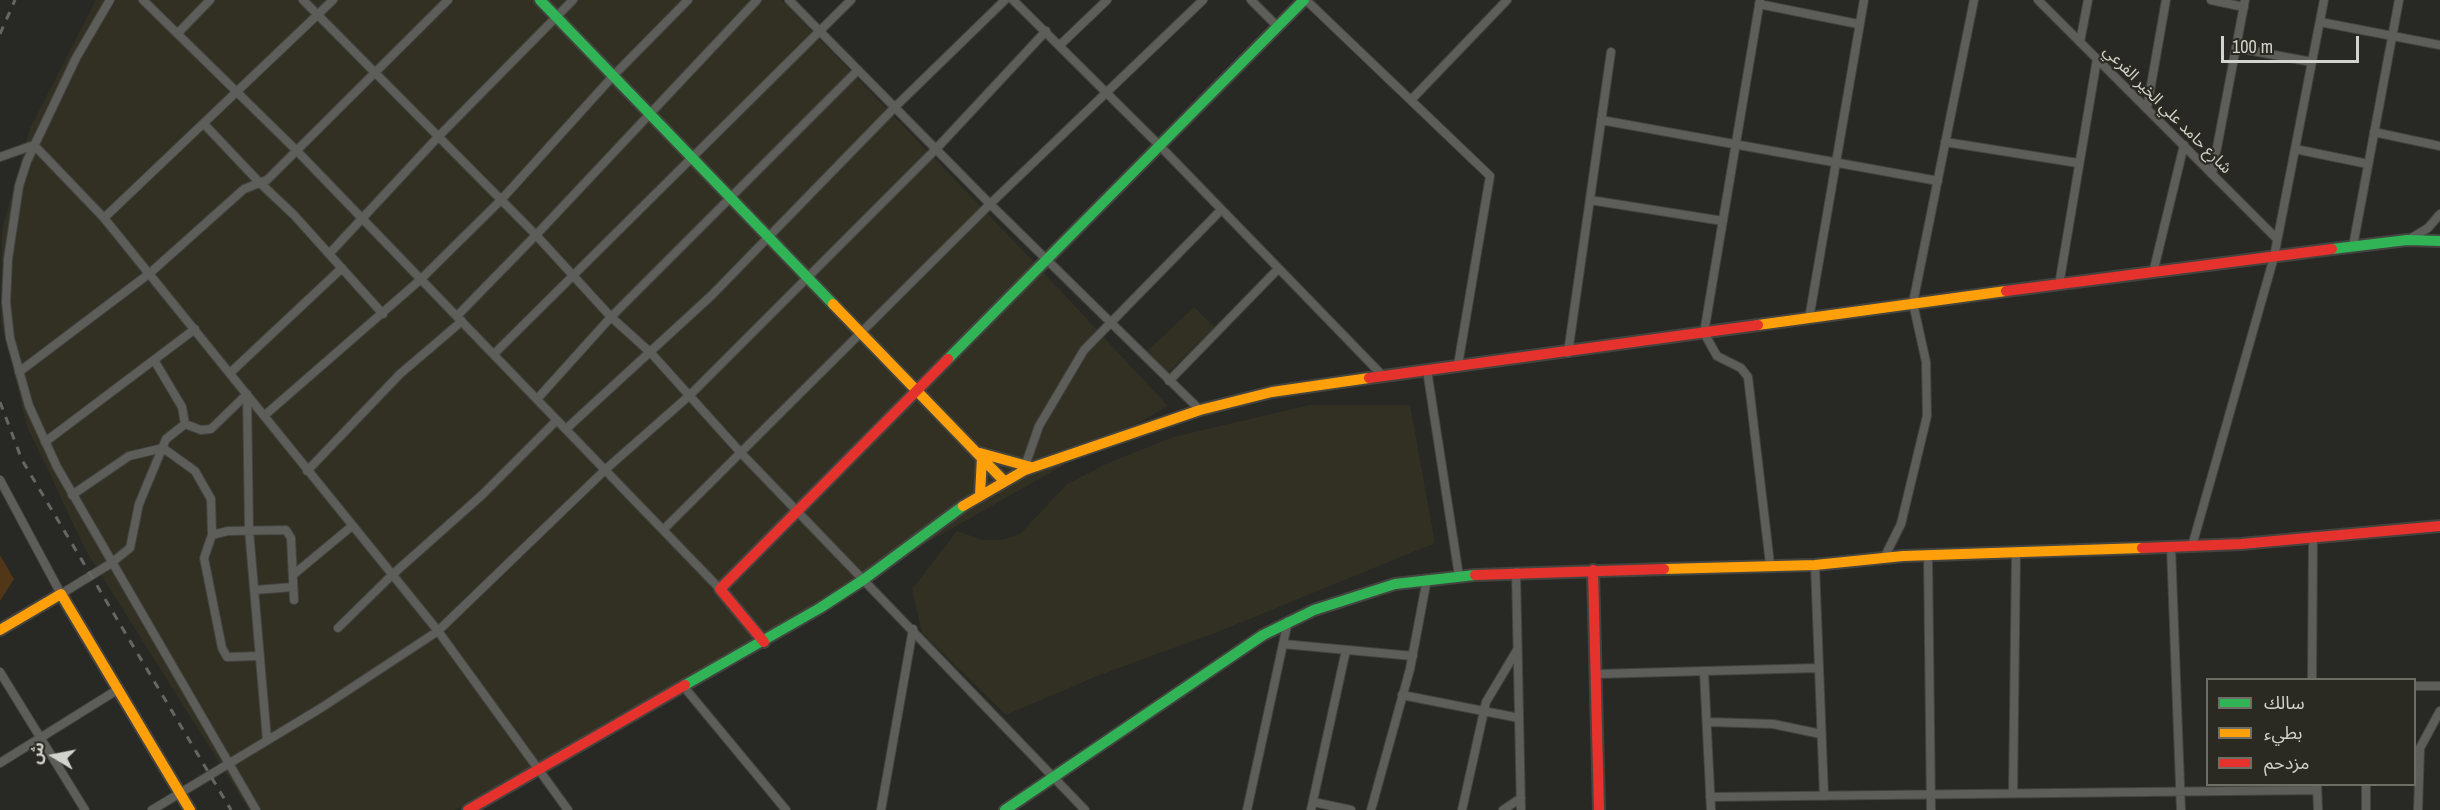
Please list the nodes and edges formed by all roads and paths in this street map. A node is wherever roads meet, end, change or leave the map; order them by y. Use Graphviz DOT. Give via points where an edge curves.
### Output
graph roads {
  1 [pos="110,0"];
  2 [pos="143,0"];
  3 [pos="210,0"];
  4 [pos="303,0"];
  5 [pos="333,0"];
  6 [pos="448,0"];
  7 [pos="540,0"];
  8 [pos="573,0"];
  9 [pos="688,0"];
  10 [pos="757,0"];
  11 [pos="789,0"];
  12 [pos="851,0"];
  13 [pos="1005,0"];
  14 [pos="1013,0"];
  15 [pos="1107,0"];
  16 [pos="1203,0"];
  17 [pos="1251,0"];
  18 [pos="1305,0"];
  19 [pos="1507,0"];
  20 [pos="1864,0"];
  21 [pos="1974,0"];
  22 [pos="2038,0"];
  23 [pos="2088,0"];
  24 [pos="2166,0"];
  25 [pos="2211,0"];
  26 [pos="2324,0"];
  27 [pos="2399,0"];
  28 [pos="1760,2"];
  29 [pos="2245,3"];
  30 [pos="318,15"];
  31 [pos="556,17"];
  32 [pos="2320,22"];
  33 [pos="1858,24"];
  34 [pos="1277,26"];
  35 [pos="819,30"];
  36 [pos="1046,31"];
  37 [pos="178,33"];
  38 [pos="2392,35"];
  39 [pos="2080,42"];
  40 [pos="1060,45"];
  41 [pos="2440,45"];
  42 [pos="2237,48"];
  43 [pos="1611,52"];
  44 [pos="2097,59"];
  45 [pos="2312,62"];
  46 [pos="858,70"];
  47 [pos="374,74"];
  48 [pos="614,75"];
  49 [pos="1106,92"];
  50 [pos="238,93"];
  51 [pos="1411,100"];
  52 [pos="894,107"];
  53 [pos="2146,108"];
  54 [pos="651,112"];
  55 [pos="1601,120"];
  56 [pos="204,124"];
  57 [pos="2374,132"];
  58 [pos="438,137"];
  59 [pos="1946,142"];
  60 [pos="1736,144"];
  61 [pos="1159,145"];
  62 [pos="2184,145"];
  63 [pos="34,146"];
  64 [pos="2440,146"];
  65 [pos="2295,149"];
  66 [pos="936,150"];
  67 [pos="297,151"];
  68 [pos="693,156"];
  69 [pos="0,157"];
  70 [pos="1834,161"];
  71 [pos="2079,164"];
  72 [pos="2368,164"];
  73 [pos="2212,174"];
  74 [pos="1938,181"];
  75 [pos="259,182"];
  76 [pos="732,197"];
  77 [pos="501,200"];
  78 [pos="1590,201"];
  79 [pos="990,204"];
  80 [pos="1221,210"];
  81 [pos="2440,214"];
  82 [pos="104,218"];
  83 [pos="361,220"];
  84 [pos="1723,222"];
  85 [pos="536,235"];
  86 [pos="770,236"];
  87 [pos="2277,239"];
  88 [pos="2407,240"];
  89 [pos="2440,241"];
  90 [pos="2353,246"];
  91 [pos="329,254"];
  92 [pos="2274,257"];
  93 [pos="1047,260"];
  94 [pos="342,268"];
  95 [pos="1278,269"];
  96 [pos="150,273"];
  97 [pos="2153,273"];
  98 [pos="573,275"];
  99 [pos="808,276"];
  100 [pos="420,280"];
  101 [pos="2059,285"];
  102 [pos="1913,303"];
  103 [pos="384,314"];
  104 [pos="611,317"];
  105 [pos="459,318"];
  106 [pos="1809,319"];
  107 [pos="1110,322"];
  108 [pos="195,329"];
  109 [pos="860,332"];
  110 [pos="1704,333"];
  111 [pos="651,353"];
  112 [pos="1568,353"];
  113 [pos="494,354"];
  114 [pos="154,360"];
  115 [pos="1458,365"];
  116 [pos="1427,370"];
  117 [pos="19,372"];
  118 [pos="230,373"];
  119 [pos="1383,376"];
  120 [pos="1169,381"];
  121 [pos="917,390"];
  122 [pos="247,394"];
  123 [pos="690,395"];
  124 [pos="538,398"];
  125 [pos="1200,410"];
  126 [pos="265,415"];
  127 [pos="556,420"];
  128 [pos="184,424"];
  129 [pos="566,429"];
  130 [pos="45,442"];
  131 [pos="163,448"];
  132 [pos="742,454"];
  133 [pos="980,454"];
  134 [pos="1028,467"];
  135 [pos="606,469"];
  136 [pos="307,471"];
  137 [pos="0,480"];
  138 [pos="1004,481"];
  139 [pos="72,495"];
  140 [pos="980,495"];
  141 [pos="798,510"];
  142 [pos="352,526"];
  143 [pos="2440,526"];
  144 [pos="249,530"];
  145 [pos="664,530"];
  146 [pos="212,535"];
  147 [pos="2313,536"];
  148 [pos="2192,546"];
  149 [pos="2171,547"];
  150 [pos="2016,553"];
  151 [pos="1928,556"];
  152 [pos="1884,558"];
  153 [pos="110,564"];
  154 [pos="1770,564"];
  155 [pos="1815,564"];
  156 [pos="1593,570"];
  157 [pos="1516,572"];
  158 [pos="293,575"];
  159 [pos="392,575"];
  160 [pos="1459,576"];
  161 [pos="1427,579"];
  162 [pos="863,580"];
  163 [pos="293,587"];
  164 [pos="720,589"];
  165 [pos="255,590"];
  166 [pos="61,594"];
  167 [pos="294,600"];
  168 [pos="1287,621"];
  169 [pos="338,628"];
  170 [pos="913,629"];
  171 [pos="0,630"];
  172 [pos="438,631"];
  173 [pos="764,642"];
  174 [pos="1283,644"];
  175 [pos="1518,649"];
  176 [pos="1346,650"];
  177 [pos="260,656"];
  178 [pos="1413,656"];
  179 [pos="1817,668"];
  180 [pos="1704,671"];
  181 [pos="0,672"];
  182 [pos="1596,674"];
  183 [pos="2312,678"];
  184 [pos="2416,686"];
  185 [pos="2440,686"];
  186 [pos="684,687"];
  187 [pos="117,690"];
  188 [pos="1402,695"];
  189 [pos="2440,711"];
  190 [pos="1483,712"];
  191 [pos="1519,718"];
  192 [pos="1707,722"];
  193 [pos="1821,734"];
  194 [pos="40,738"];
  195 [pos="267,740"];
  196 [pos="0,763"];
  197 [pos="227,764"];
  198 [pos="537,768"];
  199 [pos="1054,778"];
  200 [pos="2366,786"];
  201 [pos="2317,787"];
  202 [pos="2180,792"];
  203 [pos="179,793"];
  204 [pos="2013,794"];
  205 [pos="1931,795"];
  206 [pos="1824,796"];
  207 [pos="1710,797"];
  208 [pos="1521,798"];
  209 [pos="1312,806"];
  210 [pos="85,810"];
  211 [pos="152,810"];
  212 [pos="190,810"];
  213 [pos="256,810"];
  214 [pos="468,810"];
  215 [pos="568,810"];
  216 [pos="786,810"];
  217 [pos="881,810"];
  218 [pos="1005,810"];
  219 [pos="1085,810"];
  220 [pos="1247,810"];
  221 [pos="1351,810"];
  222 [pos="1371,810"];
  223 [pos="1462,810"];
  224 [pos="1503,810"];
  225 [pos="1521,810"];
  226 [pos="1599,810"];
  227 [pos="1711,810"];
  228 [pos="1931,810"];
  229 [pos="2181,810"];
  230 [pos="2318,810"];
  231 [pos="2366,810"];
  232 [pos="2418,810"];
  1 -- 63 [label="street" via="76,58"];
  2 -- 37 [label="street"];
  3 -- 37 [label="street"];
  4 -- 30 [label="street"];
  5 -- 30 [label="street"];
  6 -- 47 [label="street"];
  7 -- 31 [label="main road"];
  8 -- 31 [label="street"];
  9 -- 48 [label="street"];
  10 -- 54 [label="street"];
  11 -- 35 [label="street"];
  12 -- 35 [label="street"];
  13 -- 52 [label="street"];
  14 -- 36 [label="street"];
  15 -- 40 [label="street"];
  16 -- 49 [label="street"];
  17 -- 34 [label="street"];
  18 -- 34 [label="main road"];
  18 -- 51 [label="street"];
  19 -- 51 [label="street"];
  20 -- 33 [label="street"];
  21 -- 59 [label="street"];
  22 -- 39 [label="street, شارع حامد علي الخير الفرعي"];
  23 -- 39 [label="street"];
  24 -- 53 [label="street"];
  25 -- 29 [label="street"];
  26 -- 32 [label="street"];
  27 -- 38 [label="street"];
  28 -- 33 [label="street"];
  28 -- 60 [label="street"];
  29 -- 42 [label="street"];
  30 -- 47 [label="street"];
  30 -- 50 [label="street"];
  31 -- 48 [label="main road"];
  31 -- 58 [label="street"];
  32 -- 38 [label="street"];
  32 -- 45 [label="street"];
  33 -- 70 [label="street"];
  34 -- 61 [label="main road"];
  35 -- 46 [label="street"];
  35 -- 68 [label="street"];
  36 -- 40 [label="street"];
  36 -- 66 [label="street"];
  37 -- 50 [label="street"];
  38 -- 41 [label="street"];
  38 -- 57 [label="street"];
  39 -- 44 [label="street, شارع حامد علي الخير الفرعي"];
  40 -- 49 [label="street"];
  42 -- 45 [label="street"];
  42 -- 73 [label="street"];
  43 -- 55 [label="street"];
  44 -- 53 [label="street, شارع حامد علي الخير الفرعي"];
  44 -- 71 [label="street"];
  45 -- 65 [label="street"];
  46 -- 52 [label="street"];
  46 -- 76 [label="street"];
  47 -- 58 [label="street"];
  47 -- 67 [label="street"];
  48 -- 54 [label="main road"];
  48 -- 77 [label="street"];
  49 -- 61 [label="street"];
  49 -- 79 [label="street"];
  50 -- 56 [label="street"];
  50 -- 67 [label="street"];
  51 -- 115 [label="street" via="1490,176"];
  52 -- 66 [label="street"];
  52 -- 86 [label="street"];
  53 -- 62 [label="street, شارع حامد علي الخير الفرعي"];
  54 -- 68 [label="main road"];
  54 -- 85 [label="street"];
  55 -- 60 [label="street"];
  55 -- 78 [label="street"];
  56 -- 75 [label="street"];
  56 -- 82 [label="street"];
  57 -- 64 [label="street"];
  57 -- 72 [label="street"];
  58 -- 77 [label="street"];
  58 -- 83 [label="street"];
  59 -- 71 [label="street"];
  59 -- 74 [label="street"];
  60 -- 70 [label="street"];
  60 -- 84 [label="street"];
  61 -- 80 [label="street"];
  61 -- 93 [label="main road"];
  62 -- 73 [label="street, شارع حامد علي الخير الفرعي"];
  62 -- 97 [label="street"];
  63 -- 69 [label="street"];
  63 -- 82 [label="street"];
  63 -- 117 [label="street" via="19,186 8,259 8,324"];
  65 -- 72 [label="street"];
  65 -- 87 [label="street"];
  66 -- 79 [label="street"];
  66 -- 99 [label="street"];
  67 -- 75 [label="street" via="267,180"];
  67 -- 83 [label="street"];
  68 -- 76 [label="main road"];
  68 -- 98 [label="street"];
  70 -- 74 [label="street"];
  70 -- 106 [label="street"];
  71 -- 101 [label="street"];
  72 -- 90 [label="street"];
  73 -- 87 [label="street, شارع حامد علي الخير الفرعي"];
  74 -- 102 [label="street"];
  75 -- 91 [label="street"];
  75 -- 96 [label="street" via="239,193"];
  76 -- 86 [label="main road"];
  76 -- 104 [label="street"];
  77 -- 85 [label="street"];
  77 -- 100 [label="street"];
  78 -- 84 [label="street"];
  78 -- 112 [label="street"];
  79 -- 93 [label="street"];
  79 -- 109 [label="street"];
  80 -- 95 [label="street"];
  80 -- 107 [label="street"];
  81 -- 88 [label="street" via="2428,228"];
  82 -- 96 [label="street"];
  83 -- 91 [label="street"];
  83 -- 100 [label="street"];
  84 -- 110 [label="street"];
  85 -- 98 [label="street"];
  85 -- 105 [label="street"];
  86 -- 99 [label="main road"];
  86 -- 111 [label="street"];
  87 -- 92 [label="street"];
  88 -- 89 [label="main road"];
  88 -- 90 [label="main road"];
  90 -- 92 [label="main road"];
  91 -- 94 [label="street"];
  92 -- 97 [label="main road"];
  92 -- 148 [label="street"];
  93 -- 107 [label="street"];
  93 -- 121 [label="main road"];
  94 -- 103 [label="street"];
  94 -- 118 [label="street"];
  95 -- 119 [label="street"];
  95 -- 120 [label="street"];
  96 -- 108 [label="street"];
  96 -- 117 [label="street"];
  97 -- 101 [label="main road"];
  98 -- 104 [label="street"];
  98 -- 113 [label="street"];
  99 -- 109 [label="main road"];
  99 -- 123 [label="street"];
  100 -- 103 [label="street"];
  100 -- 105 [label="street"];
  101 -- 102 [label="main road"];
  102 -- 106 [label="main road"];
  102 -- 152 [label="street" via="1926,362 1927,416 1901,524"];
  103 -- 126 [label="street"];
  104 -- 111 [label="street"];
  104 -- 124 [label="street"];
  105 -- 113 [label="street"];
  105 -- 136 [label="street"];
  106 -- 110 [label="main road"];
  107 -- 120 [label="street"];
  107 -- 134 [label="street" via="1084,350 1062,385 1032,443"];
  108 -- 114 [label="street"];
  108 -- 118 [label="street"];
  109 -- 121 [label="main road"];
  109 -- 132 [label="street"];
  110 -- 112 [label="main road"];
  110 -- 154 [label="street" via="1717,356 1742,368 1748,377"];
  111 -- 123 [label="street"];
  111 -- 129 [label="street"];
  112 -- 115 [label="main road"];
  113 -- 124 [label="street"];
  114 -- 128 [label="street" via="182,406"];
  114 -- 130 [label="street"];
  115 -- 116 [label="main road"];
  116 -- 119 [label="main road"];
  116 -- 160 [label="street"];
  117 -- 130 [label="street"];
  118 -- 122 [label="street"];
  119 -- 125 [label="main road" via="1272,392"];
  120 -- 125 [label="street"];
  121 -- 133 [label="main road"];
  121 -- 141 [label="main road"];
  122 -- 126 [label="street"];
  122 -- 128 [label="street" via="211,429"];
  122 -- 144 [label="street"];
  123 -- 132 [label="street"];
  123 -- 135 [label="street"];
  124 -- 127 [label="street"];
  125 -- 134 [label="main road"];
  126 -- 136 [label="street"];
  127 -- 129 [label="street"];
  127 -- 159 [label="street" via="482,495"];
  128 -- 131 [label="street" via="166,439"];
  129 -- 135 [label="street"];
  130 -- 139 [label="street"];
  131 -- 139 [label="street" via="129,456"];
  131 -- 146 [label="street" via="195,471 211,499"];
  131 -- 153 [label="street" via="139,504 130,548"];
  132 -- 141 [label="street"];
  132 -- 145 [label="street"];
  133 -- 134 [label="main road"];
  133 -- 138 [label="main road"];
  133 -- 140 [label="main road"];
  134 -- 138 [label="main road"];
  135 -- 145 [label="street"];
  135 -- 172 [label="street"];
  136 -- 142 [label="street"];
  137 -- 166 [label="street"];
  138 -- 140 [label="main road"];
  139 -- 153 [label="street"];
  140 -- 162 [label="main road"];
  141 -- 162 [label="street"];
  141 -- 164 [label="main road"];
  142 -- 158 [label="street"];
  142 -- 159 [label="street"];
  143 -- 147 [label="main road"];
  144 -- 146 [label="street"];
  144 -- 158 [label="street" via="286,530 291,538"];
  144 -- 165 [label="street"];
  145 -- 164 [label="street"];
  146 -- 177 [label="street" via="204,558 222,648 227,657"];
  147 -- 148 [label="main road"];
  147 -- 183 [label="street"];
  148 -- 149 [label="main road"];
  149 -- 150 [label="main road"];
  149 -- 202 [label="street"];
  150 -- 151 [label="main road"];
  150 -- 204 [label="street"];
  151 -- 152 [label="main road"];
  151 -- 205 [label="street"];
  152 -- 155 [label="main road"];
  153 -- 166 [label="street"];
  153 -- 197 [label="street"];
  154 -- 155 [label="main road"];
  154 -- 156 [label="main road"];
  155 -- 179 [label="street"];
  156 -- 157 [label="main road"];
  156 -- 182 [label="main road"];
  157 -- 160 [label="main road"];
  157 -- 175 [label="street"];
  158 -- 163 [label="street"];
  159 -- 169 [label="street"];
  159 -- 172 [label="street"];
  160 -- 161 [label="main road"];
  161 -- 168 [label="main road" via="1347,597"];
  161 -- 178 [label="street"];
  162 -- 170 [label="street"];
  162 -- 173 [label="main road"];
  163 -- 165 [label="street"];
  163 -- 167 [label="street"];
  164 -- 173 [label="main road"];
  165 -- 177 [label="street"];
  166 -- 171 [label="main road"];
  166 -- 187 [label="main road"];
  168 -- 174 [label="street"];
  168 -- 199 [label="main road" via="1231,655"];
  170 -- 199 [label="street"];
  170 -- 217 [label="street"];
  172 -- 195 [label="street"];
  172 -- 198 [label="street"];
  173 -- 186 [label="main road"];
  174 -- 176 [label="street"];
  174 -- 220 [label="street"];
  175 -- 190 [label="street"];
  175 -- 191 [label="street"];
  176 -- 178 [label="street"];
  176 -- 209 [label="street"];
  177 -- 195 [label="street"];
  178 -- 188 [label="street"];
  179 -- 180 [label="street"];
  179 -- 193 [label="street"];
  180 -- 182 [label="street"];
  180 -- 192 [label="street"];
  181 -- 194 [label="street"];
  182 -- 226 [label="main road"];
  184 -- 185 [label="street"];
  186 -- 198 [label="main road"];
  186 -- 216 [label="street"];
  187 -- 194 [label="street"];
  187 -- 203 [label="main road"];
  188 -- 190 [label="street"];
  188 -- 222 [label="street"];
  189 -- 232 [label="street" via="2420,748"];
  190 -- 191 [label="street"];
  190 -- 223 [label="street"];
  191 -- 208 [label="street"];
  192 -- 193 [label="street" via="1773,723"];
  192 -- 207 [label="street"];
  193 -- 206 [label="street"];
  194 -- 196 [label="street"];
  194 -- 210 [label="street"];
  195 -- 197 [label="street"];
  197 -- 203 [label="street"];
  197 -- 213 [label="street"];
  198 -- 214 [label="main road"];
  198 -- 215 [label="street"];
  199 -- 218 [label="main road"];
  199 -- 219 [label="street"];
  200 -- 231 [label="street"];
  201 -- 202 [label="street"];
  201 -- 230 [label="street"];
  202 -- 204 [label="street"];
  202 -- 229 [label="street"];
  203 -- 211 [label="street"];
  203 -- 212 [label="main road"];
  204 -- 205 [label="street"];
  205 -- 206 [label="street"];
  205 -- 228 [label="street"];
  206 -- 207 [label="street"];
  207 -- 227 [label="street"];
  208 -- 224 [label="street"];
  208 -- 225 [label="street"];
  209 -- 221 [label="street"];
}
